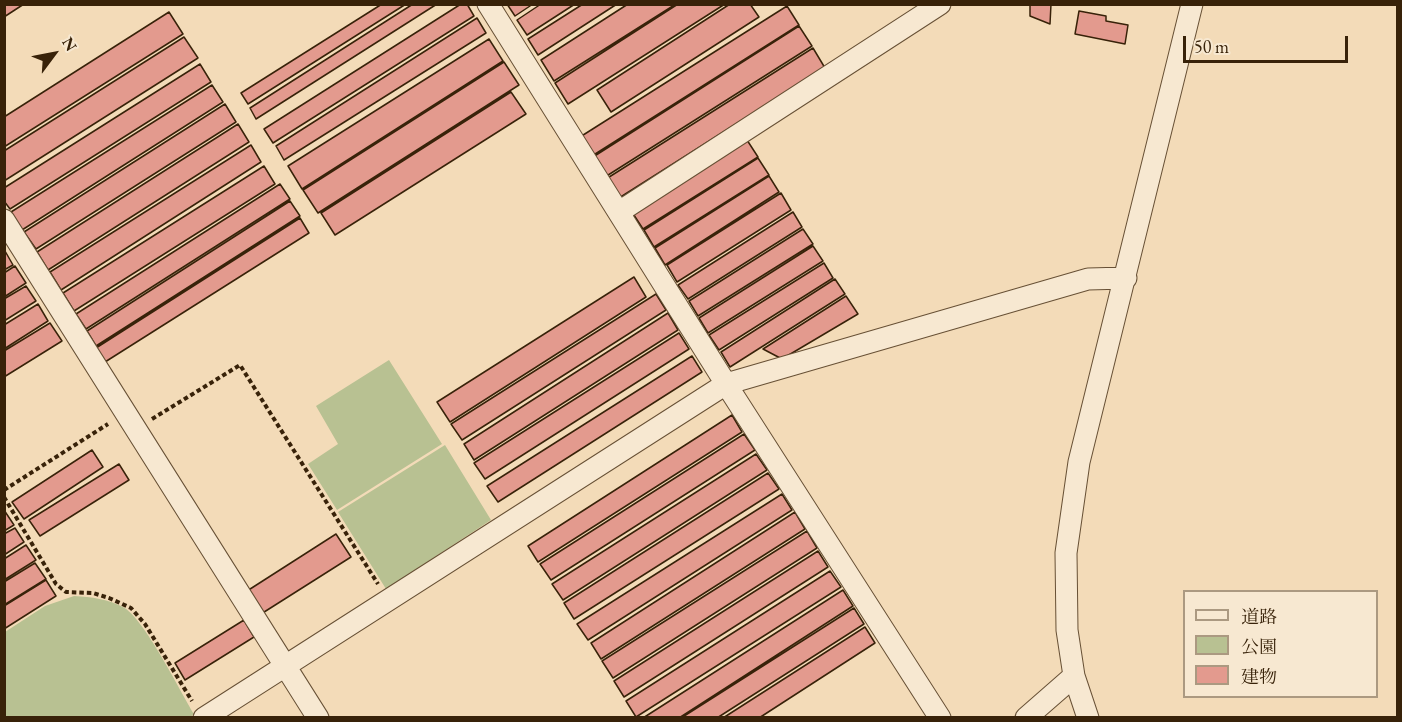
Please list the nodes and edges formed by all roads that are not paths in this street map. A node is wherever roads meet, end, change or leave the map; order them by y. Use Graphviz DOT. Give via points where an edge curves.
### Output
graph roads {
  1 [pos="488,4"];
  2 [pos="940,4"];
  3 [pos="1192,4"];
  4 [pos="619,212"];
  5 [pos="4,220"];
  6 [pos="1126,278"];
  7 [pos="726,384"];
  8 [pos="285,667"];
  9 [pos="1074,676"];
  10 [pos="200,713"];
  11 [pos="318,717"];
  12 [pos="940,717"];
  13 [pos="1026,717"];
  14 [pos="1088,717"];
  1 -- 4 [label="street"];
  2 -- 4 [label="street"];
  3 -- 6 [label="street"];
  4 -- 7 [label="street"];
  5 -- 8 [label="street"];
  6 -- 7 [label="street" via="1088,279"];
  6 -- 9 [label="street" via="1080,462 1066,553 1067,630"];
  7 -- 8 [label="street"];
  7 -- 12 [label="street"];
  8 -- 10 [label="street"];
  8 -- 11 [label="street"];
  9 -- 13 [label="street"];
  9 -- 14 [label="street"];
}
